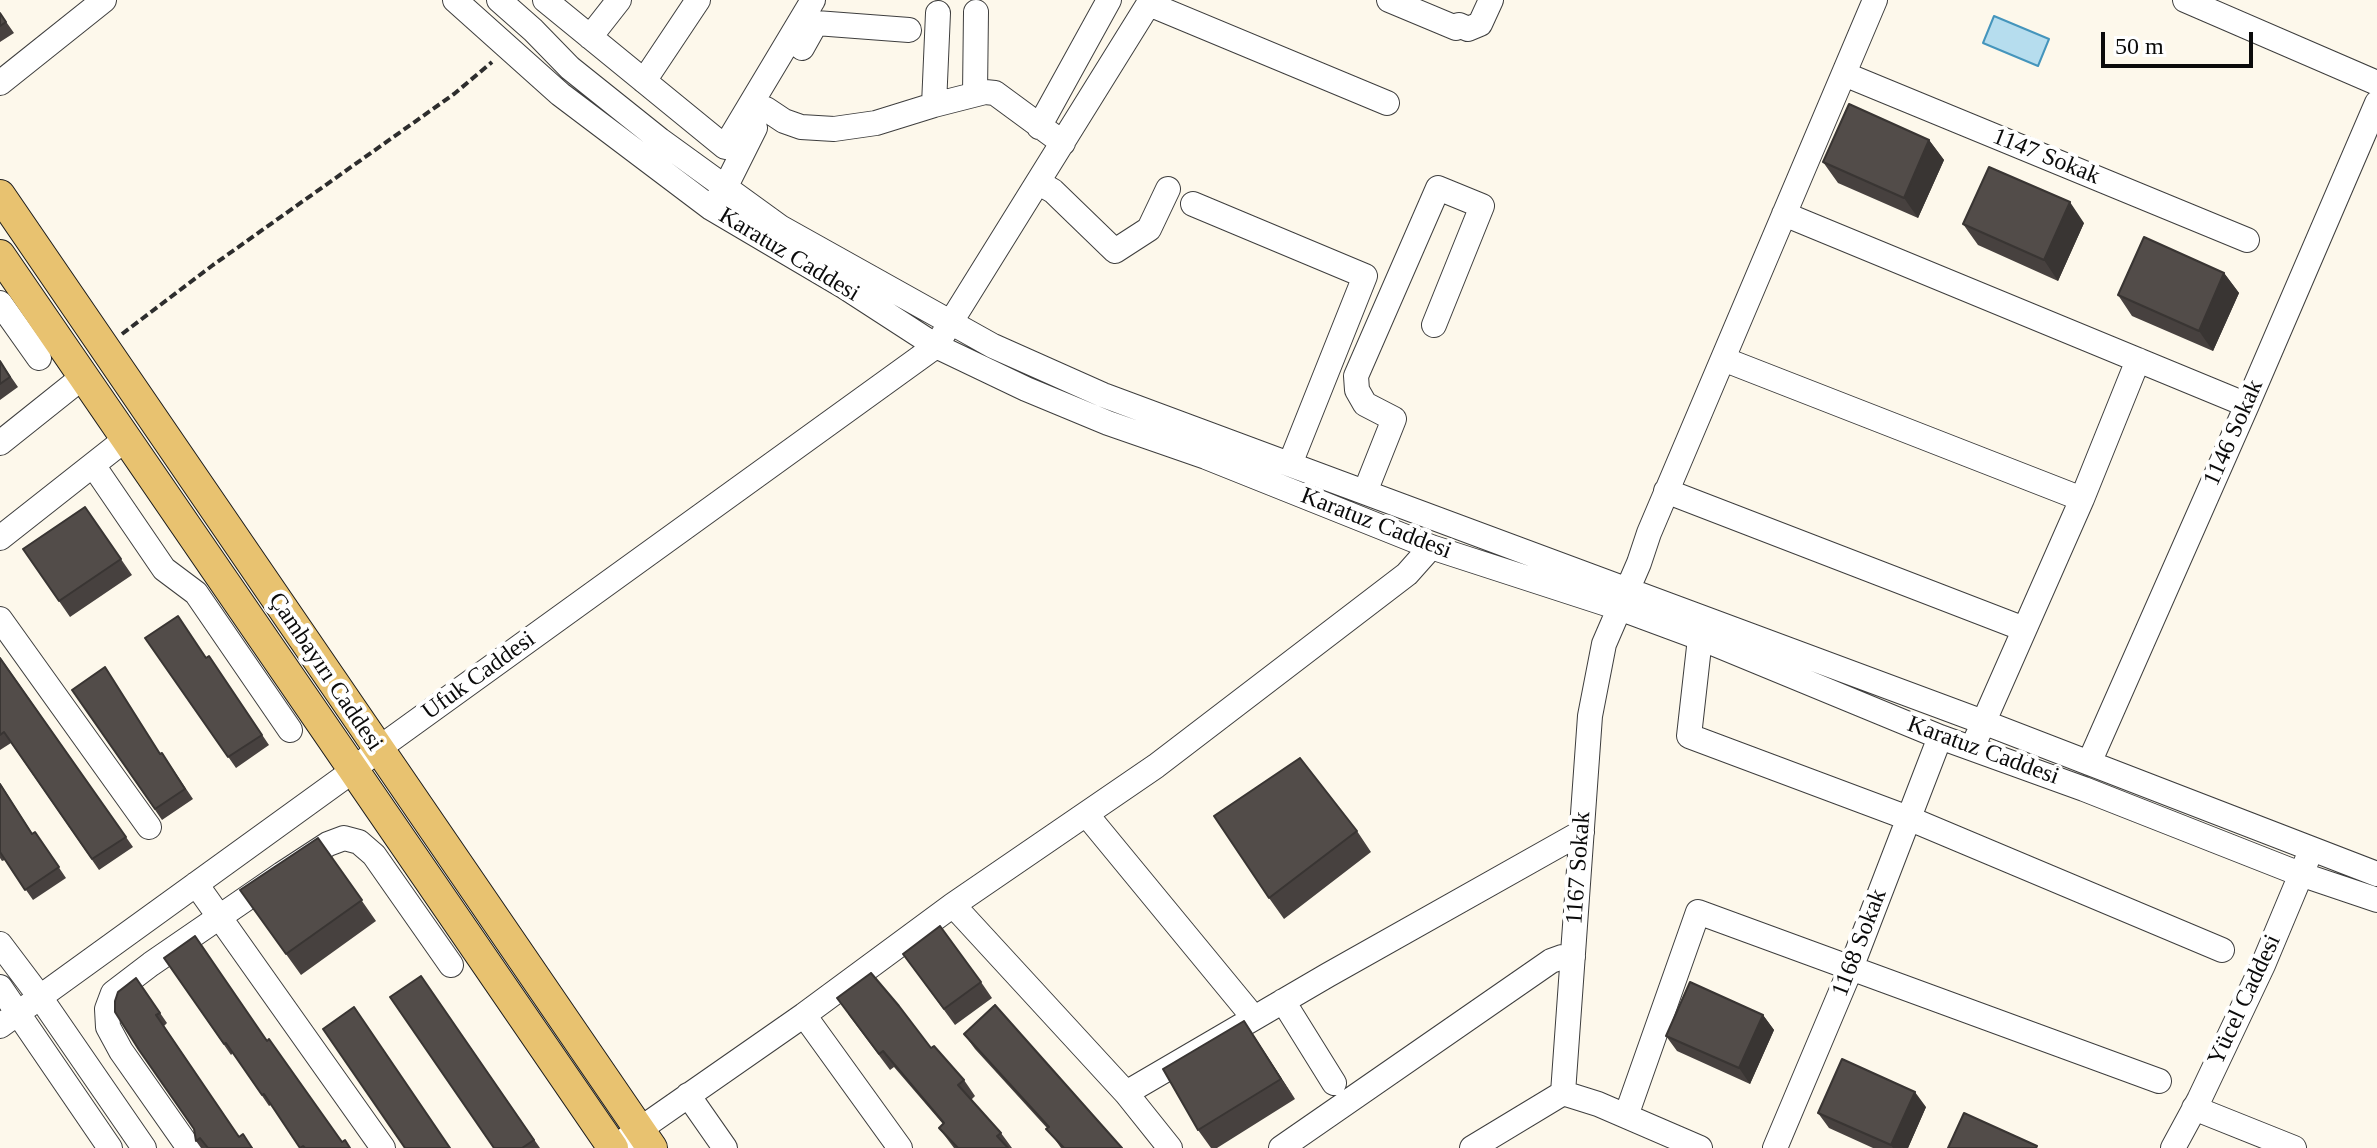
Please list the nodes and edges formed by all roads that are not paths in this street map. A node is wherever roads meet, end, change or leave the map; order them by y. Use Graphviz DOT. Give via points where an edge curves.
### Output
graph roads {
  1 [pos="104,0"];
  2 [pos="455,0"];
  3 [pos="499,0"];
  4 [pos="545,0"];
  5 [pos="619,0"];
  6 [pos="698,0"];
  7 [pos="813,0"];
  8 [pos="1109,0"];
  9 [pos="1389,0"];
  10 [pos="1491,0"];
  11 [pos="1875,0"];
  12 [pos="2185,0"];
  13 [pos="1150,2"];
  14 [pos="976,12"];
  15 [pos="938,13"];
  16 [pos="909,30"];
  17 [pos="590,37"];
  18 [pos="1844,74"];
  19 [pos="644,81"];
  20 [pos="0,83"];
  21 [pos="2377,83"];
  22 [pos="975,93"];
  23 [pos="1387,103"];
  24 [pos="2377,103"];
  25 [pos="934,105"];
  26 [pos="766,109"];
  27 [pos="1039,127"];
  28 [pos="1063,143"];
  29 [pos="1039,183"];
  30 [pos="725,188"];
  31 [pos="1168,189"];
  32 [pos="0,195"];
  33 [pos="1193,204"];
  34 [pos="711,208"];
  35 [pos="1784,214"];
  36 [pos="2247,240"];
  37 [pos="0,255"];
  38 [pos="0,303"];
  39 [pos="952,323"];
  40 [pos="1434,325"];
  41 [pos="936,346"];
  42 [pos="39,358"];
  43 [pos="1723,359"];
  44 [pos="2138,360"];
  45 [pos="84,376"];
  46 [pos="2247,405"];
  47 [pos="127,438"];
  48 [pos="0,443"];
  49 [pos="1290,464"];
  50 [pos="93,465"];
  51 [pos="1666,491"];
  52 [pos="1365,492"];
  53 [pos="2082,499"];
  54 [pos="0,538"];
  55 [pos="1431,547"];
  56 [pos="1623,599"];
  57 [pos="0,619"];
  58 [pos="2024,629"];
  59 [pos="1700,638"];
  60 [pos="1983,722"];
  61 [pos="290,730"];
  62 [pos="1940,737"];
  63 [pos="378,749"];
  64 [pos="1973,749"];
  65 [pos="2089,763"];
  66 [pos="354,770"];
  67 [pos="1086,814"];
  68 [pos="1908,818"];
  69 [pos="149,827"];
  70 [pos="1582,832"];
  71 [pos="2312,850"];
  72 [pos="2300,874"];
  73 [pos="2377,874"];
  74 [pos="196,884"];
  75 [pos="2377,900"];
  76 [pos="953,905"];
  77 [pos="219,918"];
  78 [pos="0,944"];
  79 [pos="2222,950"];
  80 [pos="1573,957"];
  81 [pos="451,965"];
  82 [pos="1851,968"];
  83 [pos="0,987"];
  84 [pos="40,997"];
  85 [pos="1283,1001"];
  86 [pos="804,1015"];
  87 [pos="1254,1018"];
  88 [pos="9,1019"];
  89 [pos="2159,1081"];
  90 [pos="1334,1083"];
  91 [pos="1126,1093"];
  92 [pos="1563,1093"];
  93 [pos="688,1095"];
  94 [pos="2194,1108"];
  95 [pos="1626,1116"];
  96 [pos="646,1138"];
  97 [pos="110,1148"];
  98 [pos="144,1148"];
  99 [pos="189,1148"];
  100 [pos="383,1148"];
  101 [pos="614,1148"];
  102 [pos="725,1148"];
  103 [pos="900,1148"];
  104 [pos="1170,1148"];
  105 [pos="1281,1148"];
  106 [pos="1472,1148"];
  107 [pos="1700,1148"];
  108 [pos="1775,1148"];
  109 [pos="2173,1148"];
  110 [pos="2294,1148"];
  1 -- 20 [label="street"];
  2 -- 34 [label="street, Karatuz Caddesi" via="560,94"];
  3 -- 30 [label="street" via="570,68"];
  4 -- 17 [label="street"];
  5 -- 17 [label="street"];
  6 -- 19 [label="street"];
  7 -- 19 [label="street" via="725,147"];
  8 -- 27 [label="street"];
  9 -- 10 [label="street" via="1468,29 1480,24"];
  11 -- 18 [label="street, 1167 Sokak"];
  12 -- 21 [label="street"];
  13 -- 23 [label="street"];
  13 -- 28 [label="street, Ufuk Caddesi"];
  14 -- 22 [label="street"];
  15 -- 25 [label="street"];
  16 -- 26 [label="street" via="816,23"];
  17 -- 19 [label="street"];
  18 -- 35 [label="street, 1167 Sokak"];
  18 -- 36 [label="street, 1147 Sokak"];
  22 -- 25 [label="street"];
  22 -- 27 [label="street" via="995,93"];
  24 -- 46 [label="street, 1146 Sokak"];
  25 -- 26 [label="street" via="876,123 823,130 792,124"];
  26 -- 30 [label="street"];
  27 -- 28 [label="street"];
  28 -- 29 [label="street, Ufuk Caddesi"];
  29 -- 31 [label="street" via="1115,251 1149,229"];
  29 -- 39 [label="street, Ufuk Caddesi"];
  30 -- 34 [label="street"];
  30 -- 39 [label="street" via="780,227"];
  32 -- 63 [label="main road, Çambayırı Caddesi"];
  33 -- 49 [label="street" via="1365,276"];
  34 -- 41 [label="street, Karatuz Caddesi"];
  35 -- 43 [label="street, 1167 Sokak"];
  35 -- 44 [label="street"];
  37 -- 45 [label="main road, Çambayırı Caddesi"];
  38 -- 42 [label="street"];
  39 -- 41 [label="street, Ufuk Caddesi"];
  39 -- 49 [label="street" via="1103,395"];
  40 -- 52 [label="street" via="1482,206 1438,188 1356,376 1365,404 1394,419"];
  41 -- 55 [label="street, Karatuz Caddesi" via="1094,417"];
  41 -- 63 [label="street, Ufuk Caddesi"];
  43 -- 51 [label="street, 1167 Sokak"];
  43 -- 53 [label="street"];
  44 -- 46 [label="street"];
  44 -- 53 [label="street"];
  45 -- 47 [label="main road, Çambayırı Caddesi"];
  45 -- 48 [label="street"];
  46 -- 65 [label="street, 1146 Sokak"];
  47 -- 50 [label="street"];
  47 -- 66 [label="main road, Çambayırı Caddesi"];
  49 -- 52 [label="street"];
  50 -- 54 [label="street"];
  50 -- 61 [label="street" via="164,569 196,593"];
  51 -- 56 [label="street, 1167 Sokak"];
  51 -- 58 [label="street"];
  52 -- 56 [label="street"];
  53 -- 58 [label="street"];
  55 -- 56 [label="street, Karatuz Caddesi"];
  55 -- 67 [label="street" via="1407,574"];
  56 -- 59 [label="street, Karatuz Caddesi"];
  56 -- 60 [label="street, Karatuz Caddesi"];
  56 -- 70 [label="street, 1167 Sokak" via="1604,644 1590,716"];
  57 -- 69 [label="street"];
  58 -- 60 [label="street"];
  59 -- 62 [label="street, Karatuz Caddesi"];
  59 -- 68 [label="street" via="1689,736"];
  60 -- 64 [label="street"];
  60 -- 65 [label="street, Karatuz Caddesi"];
  62 -- 64 [label="street, Karatuz Caddesi"];
  62 -- 68 [label="street, 1168 Sokak"];
  63 -- 66 [label="street, Ufuk Caddesi"];
  63 -- 96 [label="main road, Çambayırı Caddesi"];
  64 -- 72 [label="street, Karatuz Caddesi"];
  65 -- 71 [label="street, Karatuz Caddesi"];
  66 -- 74 [label="street, Ufuk Caddesi"];
  66 -- 101 [label="main road, Çambayırı Caddesi"];
  67 -- 76 [label="street"];
  67 -- 87 [label="street"];
  68 -- 79 [label="street"];
  68 -- 82 [label="street, 1168 Sokak"];
  70 -- 80 [label="street, 1167 Sokak"];
  70 -- 85 [label="street"];
  71 -- 72 [label="street, Yücel Caddesi"];
  71 -- 73 [label="street, Karatuz Caddesi"];
  72 -- 75 [label="street, Karatuz Caddesi"];
  72 -- 94 [label="street, Yücel Caddesi"];
  74 -- 77 [label="street"];
  74 -- 84 [label="street, Ufuk Caddesi"];
  76 -- 86 [label="street"];
  76 -- 91 [label="street"];
  77 -- 81 [label="street" via="344,838 374,855"];
  77 -- 99 [label="street" via="124,983 107,1009 108,1027 121,1051"];
  77 -- 100 [label="street"];
  78 -- 84 [label="street"];
  80 -- 92 [label="street, 1167 Sokak"];
  80 -- 105 [label="street" via="1551,961"];
  82 -- 89 [label="street"];
  82 -- 95 [label="street" via="1698,912"];
  82 -- 108 [label="street, 1168 Sokak"];
  83 -- 88 [label="street"];
  84 -- 88 [label="street, Ufuk Caddesi"];
  84 -- 98 [label="street"];
  85 -- 87 [label="street"];
  85 -- 90 [label="street"];
  86 -- 93 [label="street"];
  86 -- 103 [label="street"];
  87 -- 91 [label="street"];
  88 -- 97 [label="street"];
  91 -- 104 [label="street"];
  92 -- 95 [label="street"];
  92 -- 106 [label="street"];
  93 -- 96 [label="street"];
  93 -- 102 [label="street"];
  94 -- 109 [label="street, Yücel Caddesi"];
  94 -- 110 [label="street"];
  95 -- 107 [label="street"];
  96 -- 101 [label="street"];
}
